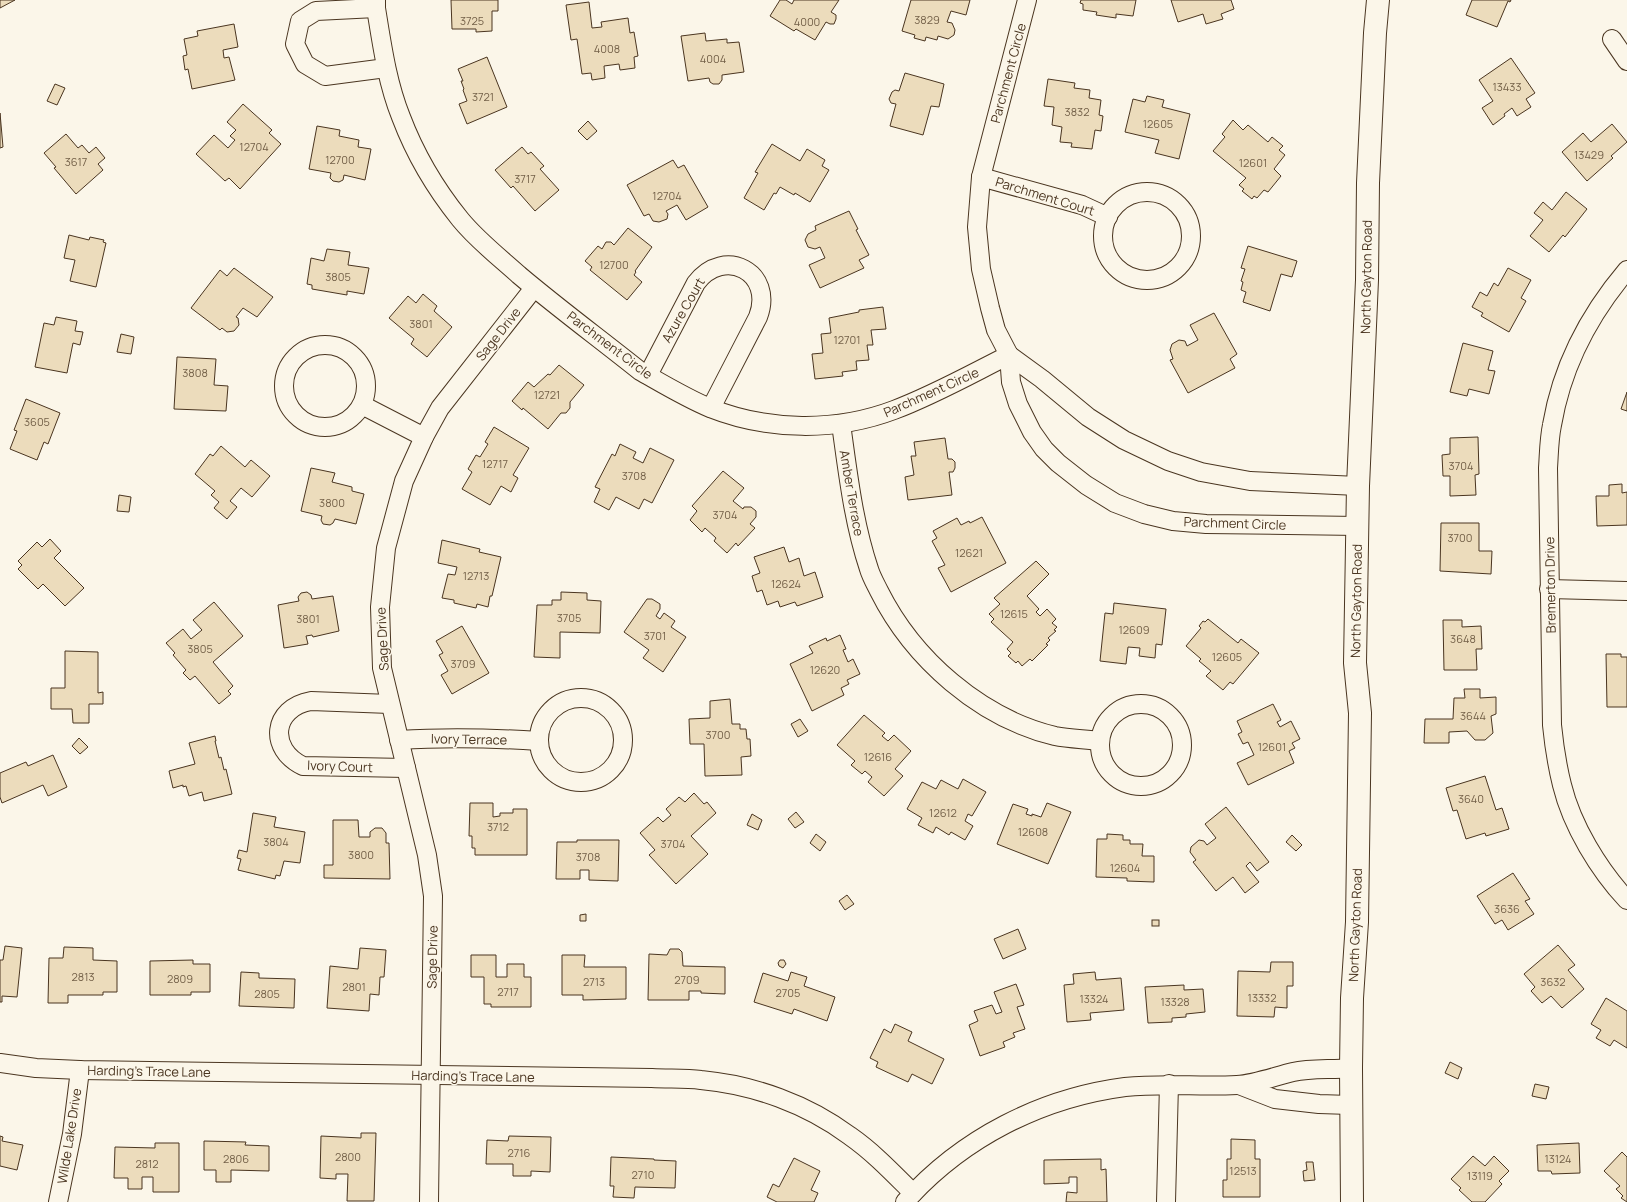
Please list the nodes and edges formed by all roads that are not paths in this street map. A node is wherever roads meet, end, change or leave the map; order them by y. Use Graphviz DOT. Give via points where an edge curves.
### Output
graph roads {
  1 [pos="1027,0"];
  2 [pos="1378,0"];
  3 [pos="376,4"];
  4 [pos="1612,39"];
  5 [pos="1627,61"];
  6 [pos="386,68"];
  7 [pos="981,177"];
  8 [pos="1108,217"];
  9 [pos="1627,270"];
  10 [pos="534,288"];
  11 [pos="1009,355"];
  12 [pos="648,375"];
  13 [pos="362,405"];
  14 [pos="711,408"];
  15 [pos="841,424"];
  16 [pos="424,437"];
  17 [pos="1358,486"];
  18 [pos="1358,526"];
  19 [pos="1550,589"];
  20 [pos="1627,591"];
  21 [pos="390,704"];
  22 [pos="399,740"];
  23 [pos="1100,740"];
  24 [pos="540,741"];
  25 [pos="406,768"];
  26 [pos="1627,900"];
  27 [pos="0,1063"];
  28 [pos="1350,1068"];
  29 [pos="80,1070"];
  30 [pos="430,1076"];
  31 [pos="1169,1084"];
  32 [pos="1239,1085"];
  33 [pos="1350,1105"];
  34 [pos="909,1197"];
  35 [pos="58,1202"];
  36 [pos="429,1202"];
  37 [pos="1166,1202"];
  38 [pos="1352,1202"];
  1 -- 7 [label="street, Parchment Circle"];
  2 -- 17 [label="street, North Gayton Road" via="1368,175 1367,280"];
  3 -- 6 [label="street, Parchment Circle"];
  3 -- 6 [label="street" via="316,11 300,21 295,44 305,64 325,76"];
  4 -- 5 [label="street"];
  6 -- 10 [label="street, Parchment Circle" via="401,117 428,173 445,200 491,251"];
  7 -- 8 [label="street, Parchment Court" via="1082,205"];
  7 -- 11 [label="street, Parchment Circle" via="977,227 981,269 996,330"];
  8 -- 8 [label="street, Parchment Court" via="1104,233 1106,250 1111,260 1128,275 1151,280 1162,277 1180,265 1187,255 1191,233 1189,222 1184,211 1166,197 1144,192 1133,195 1114,207"];
  9 -- 19 [label="street, Bremerton Drive" via="1610,289 1590,319 1560,390 1552,426 1548,468"];
  10 -- 12 [label="street, Parchment Circle"];
  10 -- 16 [label="street, Sage Drive" via="440,408"];
  11 -- 15 [label="street, Parchment Circle" via="914,402 870,418"];
  11 -- 17 [label="street, Parchment Circle" via="1088,417 1124,440 1168,461 1201,472 1250,481"];
  11 -- 18 [label="street, Parchment Circle" via="1011,382 1018,404 1044,449 1086,485 1115,502 1151,516 1173,521"];
  12 -- 14 [label="street, Parchment Circle"];
  12 -- 14 [label="street, Azure Court" via="702,275 719,266 739,267 748,272 760,287 762,308"];
  13 -- 13 [label="street" via="366,390 364,374 360,364 344,349 323,345 312,347 298,355 288,367 284,377 286,399 294,413 306,423 316,427 338,426 348,421"];
  13 -- 16 [label="street"];
  14 -- 15 [label="street, Parchment Circle" via="753,421 776,424"];
  15 -- 23 [label="street, Amber Terrace" via="858,536 869,571 905,634 946,678 986,707 1036,730 1057,736"];
  16 -- 21 [label="street, Sage Drive" via="404,481 395,511 386,548 381,586 382,668"];
  17 -- 18 [label="street, North Gayton Road"];
  18 -- 28 [label="street, North Gayton Road" via="1355,663 1360,713 1360,751 1357,922"];
  19 -- 20 [label="street"];
  19 -- 26 [label="street, Bremerton Drive" via="1552,725 1562,787 1578,829 1594,857"];
  21 -- 22 [label="street, Sage Drive"];
  21 -- 25 [label="street, Ivory Court" via="311,701 301,703 292,708 280,725 281,746 290,758 303,766"];
  22 -- 24 [label="street, Ivory Terrace" via="443,737"];
  22 -- 25 [label="street, Sage Drive"];
  23 -- 23 [label="street" via="1101,752 1111,773 1120,780 1137,785 1154,784 1165,778 1179,760 1182,749 1181,737 1170,716 1162,709 1150,705 1139,704 1117,711 1103,729"];
  24 -- 24 [label="street" via="541,752 553,771 573,781 584,782 594,780 613,768 619,759 624,738 619,722 610,708 601,702 580,697 564,702 550,711 540,730"];
  25 -- 30 [label="street, Sage Drive" via="427,855 433,896"];
  27 -- 29 [label="street, Harding's Trace Lane"];
  28 -- 32 [label="street" via="1295,1072"];
  28 -- 33 [label="street, North Gayton Road"];
  29 -- 30 [label="street, Harding's Trace Lane"];
  29 -- 35 [label="street, Wilde Lake Drive" via="72,1134"];
  30 -- 34 [label="street, Harding's Trace Lane" via="701,1080 754,1090 781,1098 825,1119 850,1136 876,1156"];
  30 -- 36 [label="street, Sage Drive"];
  31 -- 32 [label="street"];
  31 -- 34 [label="street" via="1101,1091 1030,1112 974,1142 920,1185"];
  31 -- 37 [label="street"];
  32 -- 33 [label="street" via="1275,1099"];
  33 -- 38 [label="street, North Gayton Road"];
}
